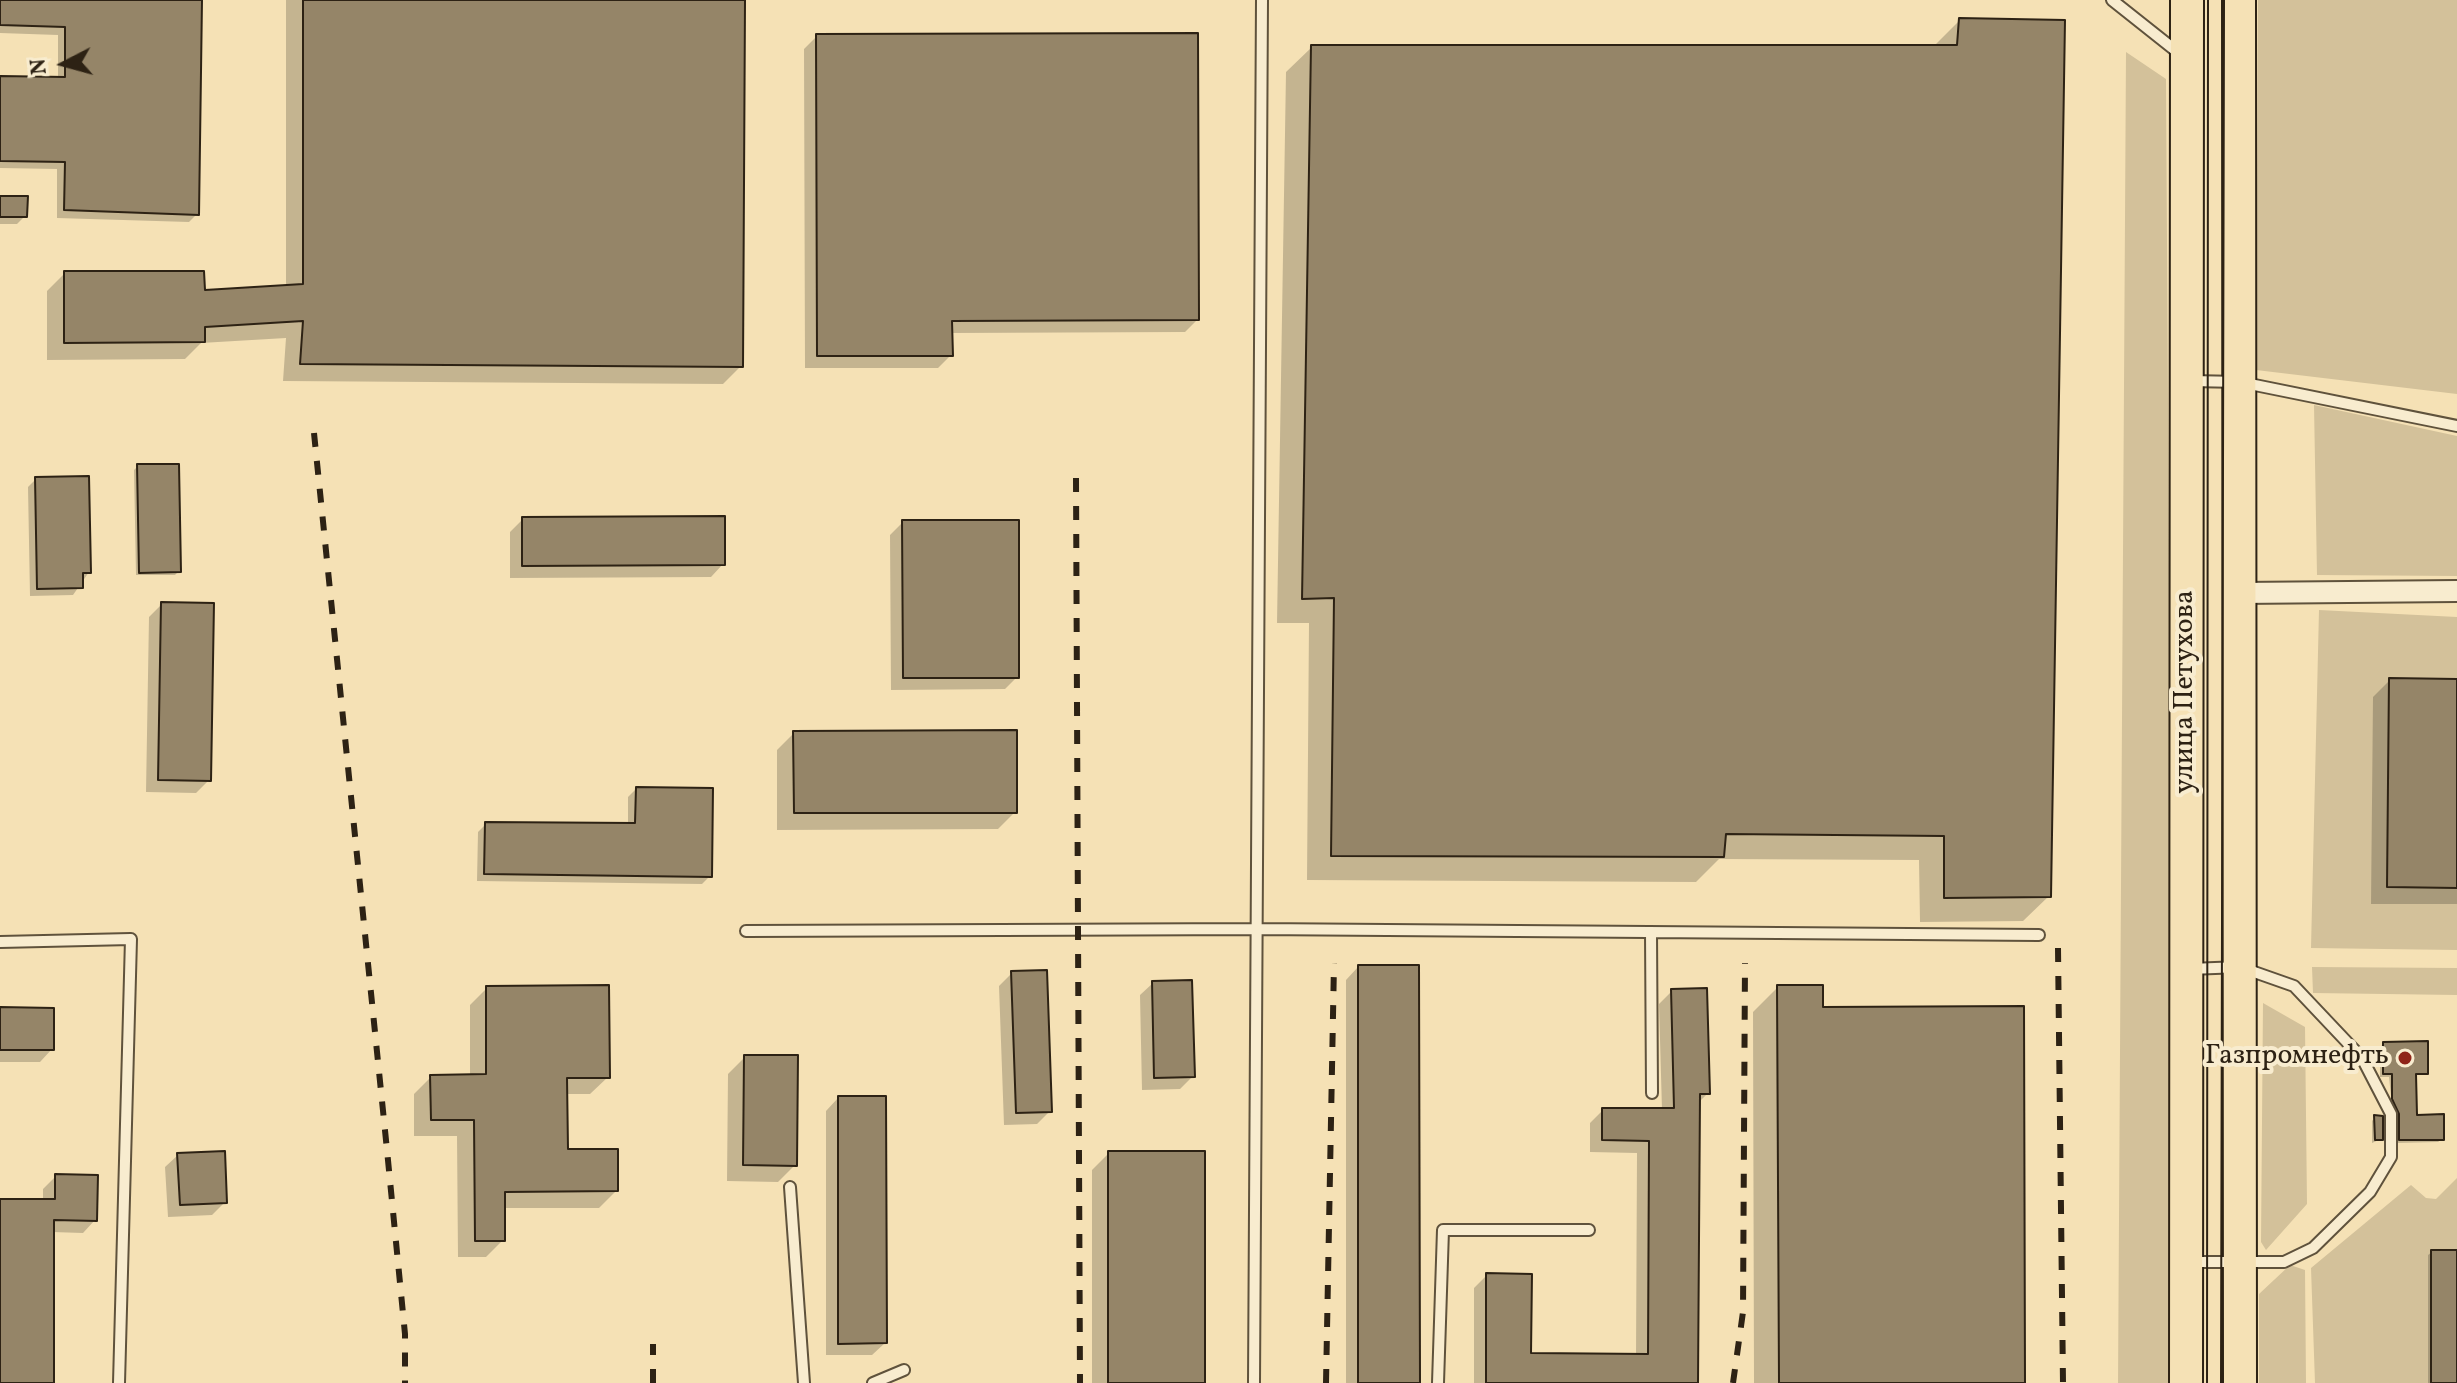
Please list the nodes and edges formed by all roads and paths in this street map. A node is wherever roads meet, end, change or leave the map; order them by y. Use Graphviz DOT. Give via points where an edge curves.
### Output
graph roads {
  1 [pos="1262,0"];
  2 [pos="2112,0"];
  3 [pos="2187,0"];
  4 [pos="2239,0"];
  5 [pos="2187,59"];
  6 [pos="2187,381"];
  7 [pos="2240,382"];
  8 [pos="2457,426"];
  9 [pos="2457,591"];
  10 [pos="2240,593"];
  11 [pos="1257,929"];
  12 [pos="746,931"];
  13 [pos="1651,932"];
  14 [pos="2039,935"];
  15 [pos="0,942"];
  16 [pos="2240,967"];
  17 [pos="2187,969"];
  18 [pos="1652,1093"];
  19 [pos="790,1187"];
  20 [pos="1589,1230"];
  21 [pos="2187,1262"];
  22 [pos="2241,1262"];
  23 [pos="904,1370"];
  24 [pos="119,1383"];
  25 [pos="804,1383"];
  26 [pos="873,1383"];
  27 [pos="1254,1383"];
  28 [pos="1438,1383"];
  29 [pos="2186,1383"];
  30 [pos="2240,1383"];
  1 -- 11 [label="lane"];
  2 -- 5 [label="lane"];
  3 -- 5 [label="highway, улица Петухова"];
  4 -- 7 [label="highway, улица Петухова"];
  5 -- 6 [label="highway, улица Петухова"];
  6 -- 7 [label="lane"];
  6 -- 17 [label="highway, улица Петухова"];
  7 -- 8 [label="lane"];
  7 -- 10 [label="highway, улица Петухова"];
  9 -- 10 [label="street"];
  10 -- 16 [label="highway, улица Петухова"];
  11 -- 12 [label="lane"];
  11 -- 13 [label="lane"];
  11 -- 27 [label="lane"];
  13 -- 14 [label="lane"];
  13 -- 18 [label="lane"];
  15 -- 24 [label="lane" via="131,939"];
  16 -- 17 [label="lane"];
  16 -- 22 [label="highway, улица Петухова"];
  16 -- 22 [label="lane" via="2294,986 2362,1058 2391,1114 2391,1157 2370,1192 2313,1248 2284,1262"];
  17 -- 21 [label="highway, улица Петухова"];
  19 -- 25 [label="lane"];
  20 -- 28 [label="lane" via="1443,1230"];
  21 -- 22 [label="lane"];
  21 -- 29 [label="highway, улица Петухова"];
  22 -- 30 [label="highway, улица Петухова"];
  23 -- 26 [label="lane"];
}
